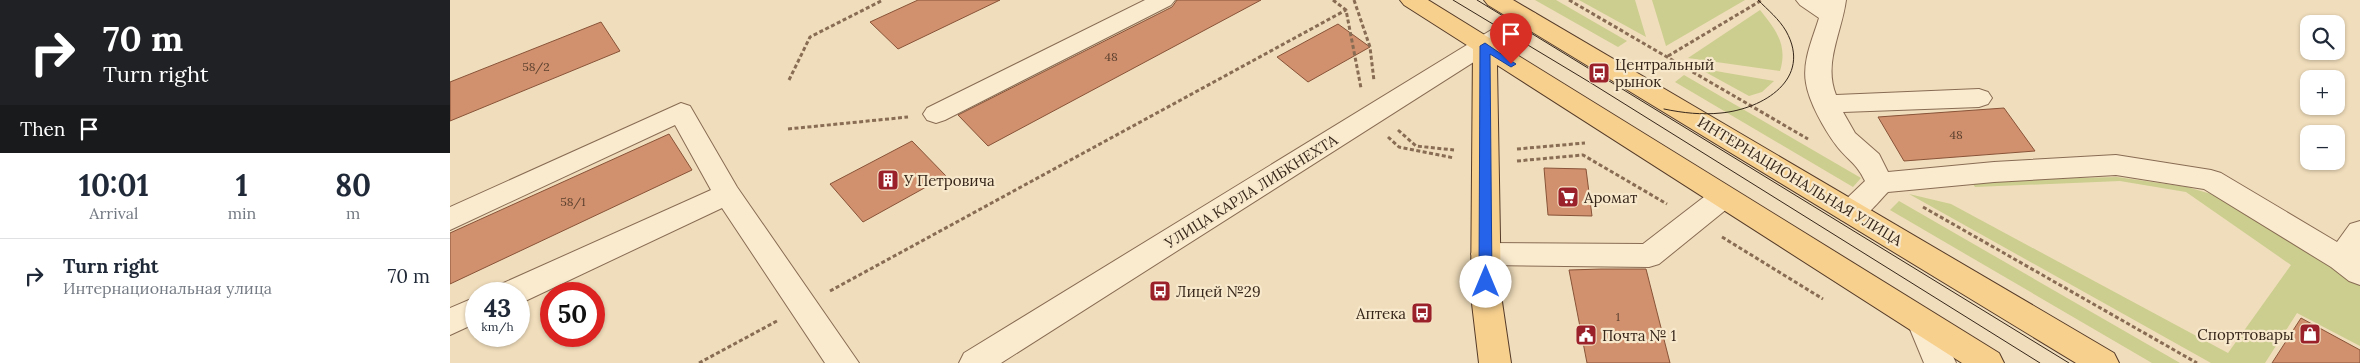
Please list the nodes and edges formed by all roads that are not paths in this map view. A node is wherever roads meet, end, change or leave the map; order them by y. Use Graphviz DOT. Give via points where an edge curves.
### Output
graph roads {
  1 [pos="1163,0"];
  2 [pos="1412,0"];
  3 [pos="1496,0"];
  4 [pos="1808,0"];
  5 [pos="1833,8"];
  6 [pos="1527,18"];
  7 [pos="1485,46"];
  8 [pos="1979,98"];
  9 [pos="1826,104"];
  10 [pos="936,114"];
  11 [pos="1880,183"];
  12 [pos="727,194"];
  13 [pos="1723,196"];
  14 [pos="1851,212"];
  15 [pos="450,219"];
  16 [pos="2360,232"];
  17 [pos="1486,254"];
  18 [pos="2350,266"];
  19 [pos="530,285"];
  20 [pos="465,315"];
  21 [pos="450,322"];
  22 [pos="1922,322"];
  23 [pos="843,363"];
  24 [pos="974,363"];
  25 [pos="1496,363"];
  26 [pos="1940,363"];
  27 [pos="1988,363"];
  28 [pos="2103,363"];
  1 -- 10 [label="street"];
  2 -- 7 [label="main road"];
  3 -- 6 [label="main road, ИНТЕРНАЦИОНАЛЬНАЯ УЛИЦА"];
  4 -- 5 [label="street"];
  5 -- 9 [label="street" via="1820,52 1818,82"];
  6 -- 7 [label="street, УЛИЦА КАРЛА ЛИБКНЕХТА"];
  6 -- 14 [label="main road, ИНТЕРНАЦИОНАЛЬНАЯ УЛИЦА"];
  7 -- 13 [label="main road"];
  7 -- 17 [label="main road"];
  7 -- 24 [label="street, УЛИЦА КАРЛА ЛИБКНЕХТА"];
  8 -- 9 [label="street"];
  9 -- 11 [label="street" via="1846,140 1869,161"];
  11 -- 14 [label="street"];
  11 -- 18 [label="street" via="2116,165 2211,180"];
  12 -- 15 [label="street" via="681,112"];
  12 -- 19 [label="street"];
  12 -- 23 [label="street"];
  13 -- 17 [label="street" via="1649,256"];
  13 -- 22 [label="main road"];
  14 -- 28 [label="main road, ИНТЕРНАЦИОНАЛЬНАЯ УЛИЦА"];
  16 -- 18 [label="street"];
  17 -- 25 [label="main road" via="1486,295"];
  20 -- 21 [label="street"];
  22 -- 26 [label="street"];
  22 -- 27 [label="main road"];
}
